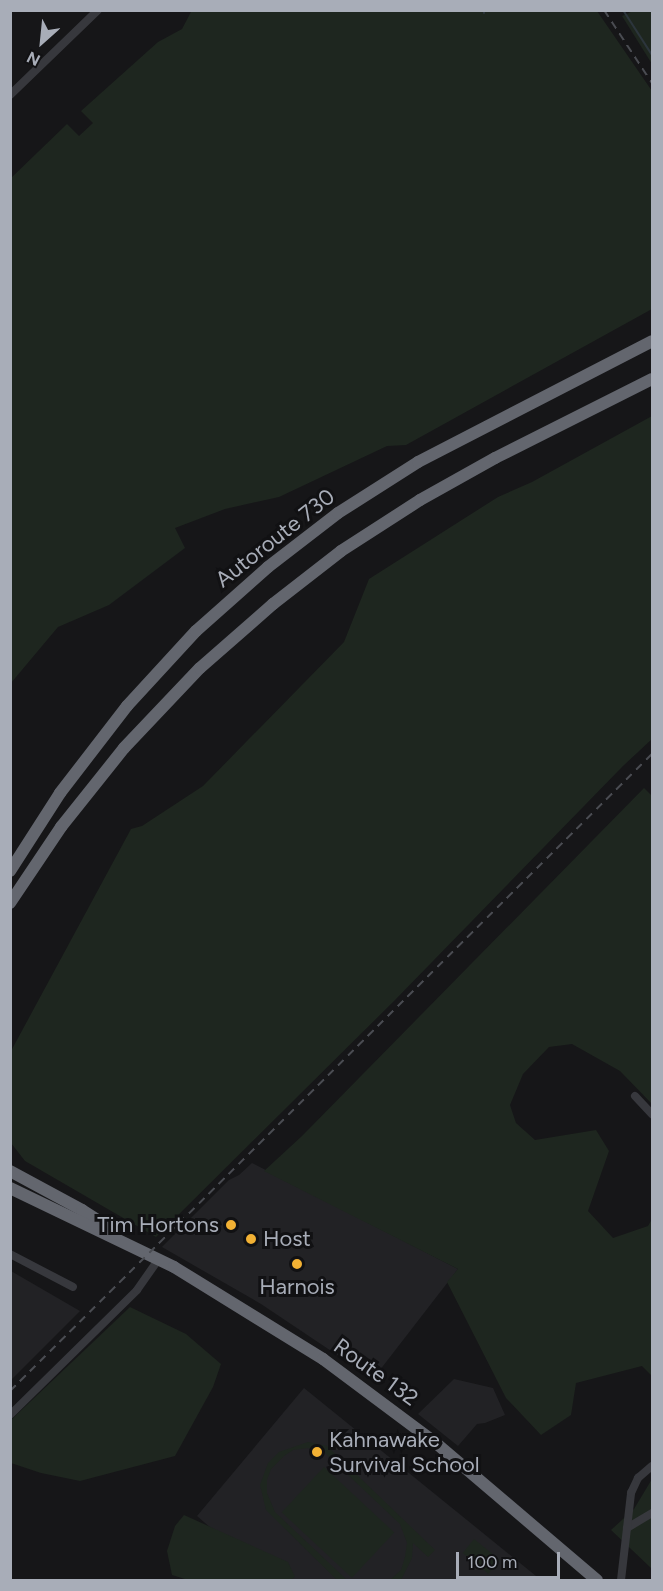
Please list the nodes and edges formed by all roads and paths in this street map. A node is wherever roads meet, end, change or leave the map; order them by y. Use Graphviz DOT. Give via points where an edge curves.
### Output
graph roads {
  1 [pos="98,10"];
  2 [pos="10,95"];
  3 [pos="652,341"];
  4 [pos="652,379"];
  5 [pos="10,871"];
  6 [pos="10,903"];
  7 [pos="635,1096"];
  8 [pos="652,1114"];
  9 [pos="10,1171"];
  10 [pos="10,1188"];
  11 [pos="138,1248"];
  12 [pos="10,1254"];
  13 [pos="159,1259"];
  14 [pos="74,1287"];
  15 [pos="10,1415"];
  16 [pos="652,1466"];
  17 [pos="652,1514"];
  18 [pos="627,1528"];
  19 [pos="597,1581"];
  20 [pos="621,1581"];
  1 -- 2 [label="street"];
  3 -- 5 [label="highway, Autoroute 730" via="412,465 338,513 268,567 185,642 127,706 60,793"];
  4 -- 6 [label="highway" via="420,500 341,551 279,598 200,668 124,748 61,827"];
  7 -- 8 [label="street"];
  9 -- 11 [label="highway, Route 132" via="82,1210"];
  10 -- 11 [label="highway, Route 132"];
  11 -- 13 [label="highway, Route 132"];
  12 -- 14 [label="street"];
  13 -- 15 [label="street" via="137,1290"];
  13 -- 19 [label="highway, Route 132" via="250,1312 369,1392 444,1450"];
  16 -- 18 [label="street" via="638,1478 631,1493"];
  17 -- 18 [label="street"];
  18 -- 20 [label="street"];
}
